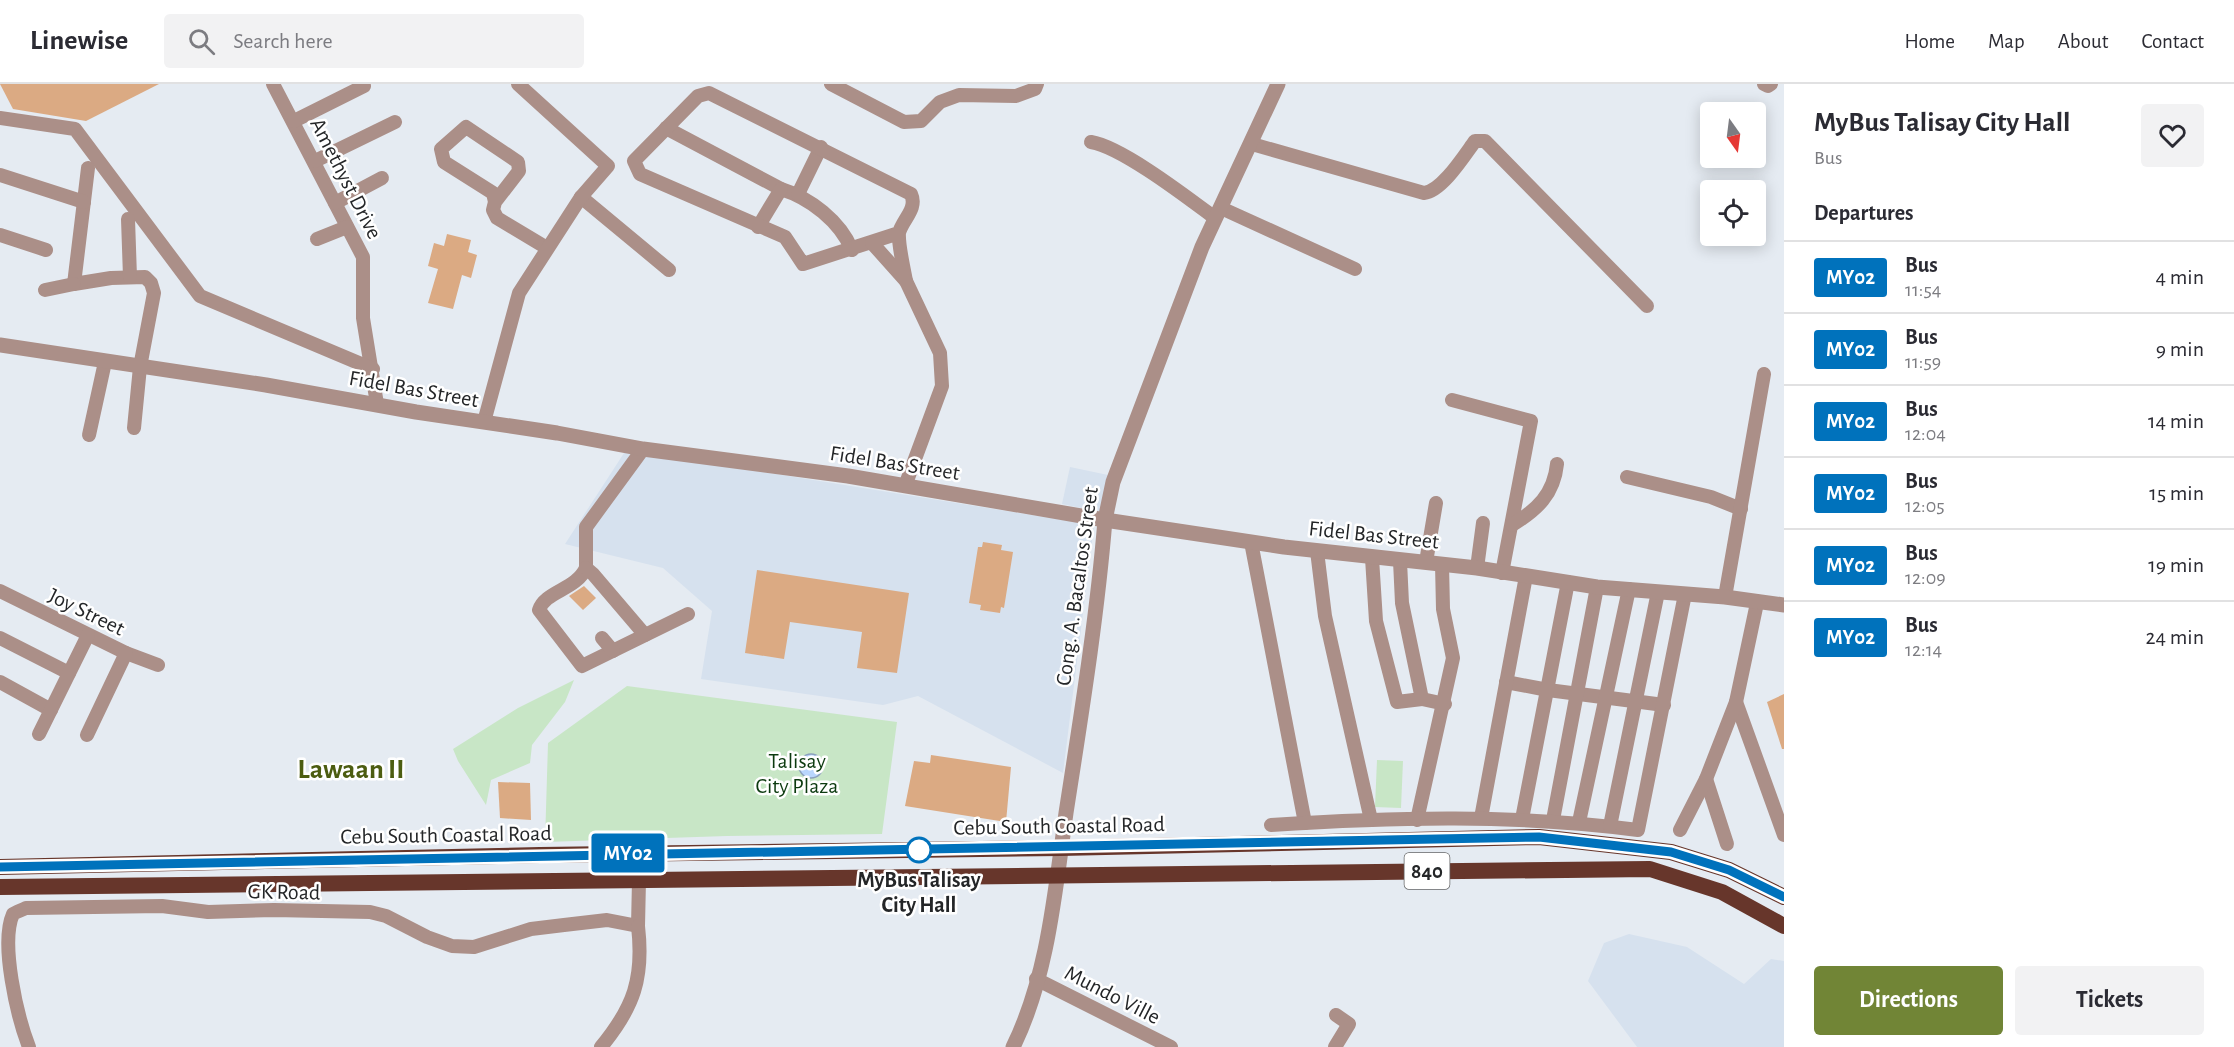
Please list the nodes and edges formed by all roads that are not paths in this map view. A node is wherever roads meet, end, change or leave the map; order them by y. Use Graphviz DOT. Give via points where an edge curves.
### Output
graph roads {
  1 [pos="273,84"];
  2 [pos="518,84"];
  3 [pos="831,84"];
  4 [pos="1037,84"];
  5 [pos="1278,84"];
  6 [pos="1764,84"];
  7 [pos="1771,84"];
  8 [pos="364,86"];
  9 [pos="0,118"];
  10 [pos="294,121"];
  11 [pos="395,122"];
  12 [pos="666,128"];
  13 [pos="1091,142"];
  14 [pos="1252,144"];
  15 [pos="821,147"];
  16 [pos="315,161"];
  17 [pos="88,168"];
  18 [pos="0,176"];
  19 [pos="382,178"];
  20 [pos="781,189"];
  21 [pos="798,194"];
  22 [pos="581,197"];
  23 [pos="84,202"];
  24 [pos="495,202"];
  25 [pos="335,203"];
  26 [pos="1218,213"];
  27 [pos="128,219"];
  28 [pos="347,227"];
  29 [pos="758,227"];
  30 [pos="899,233"];
  31 [pos="0,235"];
  32 [pos="316,239"];
  33 [pos="872,243"];
  34 [pos="547,248"];
  35 [pos="46,250"];
  36 [pos="852,250"];
  37 [pos="1355,269"];
  38 [pos="669,270"];
  39 [pos="130,277"];
  40 [pos="906,281"];
  41 [pos="74,284"];
  42 [pos="45,290"];
  43 [pos="1647,306"];
  44 [pos="0,345"];
  45 [pos="105,362"];
  46 [pos="140,368"];
  47 [pos="373,369"];
  48 [pos="1764,374"];
  49 [pos="1452,400"];
  50 [pos="377,404"];
  51 [pos="484,422"];
  52 [pos="134,428"];
  53 [pos="89,435"];
  54 [pos="642,449"];
  55 [pos="1557,464"];
  56 [pos="1627,477"];
  57 [pos="905,486"];
  58 [pos="1436,503"];
  59 [pos="1741,509"];
  60 [pos="1105,520"];
  61 [pos="1483,522"];
  62 [pos="1512,525"];
  63 [pos="1251,542"];
  64 [pos="1317,551"];
  65 [pos="1372,558"];
  66 [pos="1400,561"];
  67 [pos="1426,562"];
  68 [pos="1442,564"];
  69 [pos="586,568"];
  70 [pos="1477,568"];
  71 [pos="1502,573"];
  72 [pos="1526,576"];
  73 [pos="1568,582"];
  74 [pos="1597,587"];
  75 [pos="1629,589"];
  76 [pos="1658,592"];
  77 [pos="1685,594"];
  78 [pos="2,596"];
  79 [pos="1725,597"];
  80 [pos="1757,603"];
  81 [pos="1784,605"];
  82 [pos="688,614"];
  83 [pos="88,635"];
  84 [pos="645,635"];
  85 [pos="0,638"];
  86 [pos="602,639"];
  87 [pos="613,651"];
  88 [pos="126,653"];
  89 [pos="158,665"];
  90 [pos="69,673"];
  91 [pos="0,682"];
  92 [pos="1506,682"];
  93 [pos="1548,690"];
  94 [pos="1577,694"];
  95 [pos="1606,697"];
  96 [pos="1422,699"];
  97 [pos="1635,701"];
  98 [pos="1736,702"];
  99 [pos="1445,704"];
  100 [pos="1664,705"];
  101 [pos="51,710"];
  102 [pos="39,734"];
  103 [pos="87,735"];
  104 [pos="1706,779"];
  105 [pos="1481,818"];
  106 [pos="1507,819"];
  107 [pos="1522,819"];
  108 [pos="1371,820"];
  109 [pos="1417,820"];
  110 [pos="1553,820"];
  111 [pos="1579,822"];
  112 [pos="1305,823"];
  113 [pos="1271,825"];
  114 [pos="1610,826"];
  115 [pos="1680,830"];
  116 [pos="1784,835"];
  117 [pos="1507,837"];
  118 [pos="1727,844"];
  119 [pos="1061,848"];
  120 [pos="0,867"];
  121 [pos="1057,876"];
  122 [pos="639,880"];
  123 [pos="0,887"];
  124 [pos="1784,897"];
  125 [pos="638,926"];
  126 [pos="1784,926"];
  127 [pos="1036,979"];
  128 [pos="1336,1015"];
  129 [pos="29,1047"];
  130 [pos="601,1047"];
  131 [pos="1013,1047"];
  132 [pos="1171,1047"];
  133 [pos="1335,1047"];
  1 -- 10 [label="street, Amethyst Drive"];
  2 -- 22 [label="street" via="608,166"];
  3 -- 4 [label="street" via="904,122 921,121 940,102 959,95 1016,96 1035,89"];
  5 -- 14 [label="street, Cong. A. Bacaltos Street"];
  6 -- 7 [label="street"];
  8 -- 10 [label="street"];
  9 -- 47 [label="street" via="75,129 200,296"];
  10 -- 16 [label="street, Amethyst Drive"];
  11 -- 16 [label="street"];
  12 -- 15 [label="street" via="698,96 709,93"];
  12 -- 20 [label="street"];
  12 -- 29 [label="street" via="635,159 638,173"];
  13 -- 26 [label="street" via="1106,145"];
  14 -- 26 [label="street, Cong. A. Bacaltos Street"];
  14 -- 43 [label="street" via="1424,193 1440,185 1475,141 1485,141"];
  15 -- 21 [label="street"];
  15 -- 30 [label="street" via="911,194 909,215"];
  16 -- 25 [label="street, Amethyst Drive"];
  17 -- 23 [label="street"];
  18 -- 23 [label="street"];
  19 -- 25 [label="street"];
  20 -- 21 [label="street"];
  20 -- 29 [label="street"];
  21 -- 36 [label="street" via="836,224"];
  22 -- 34 [label="street"];
  22 -- 38 [label="street"];
  23 -- 41 [label="street"];
  24 -- 24 [label="street" via="493,193 444,162 441,156 441,149 461,129 466,127 518,162 519,171"];
  24 -- 34 [label="street" via="497,218"];
  25 -- 28 [label="street, Amethyst Drive"];
  26 -- 37 [label="street"];
  26 -- 60 [label="street, Cong. A. Bacaltos Street" via="1113,482"];
  27 -- 39 [label="street"];
  28 -- 32 [label="street"];
  28 -- 47 [label="street, Amethyst Drive" via="363,257 363,318"];
  29 -- 36 [label="street" via="785,237 803,264"];
  30 -- 33 [label="street"];
  30 -- 40 [label="street"];
  31 -- 35 [label="street"];
  33 -- 36 [label="street"];
  33 -- 40 [label="street"];
  34 -- 51 [label="street" via="519,292"];
  39 -- 41 [label="street"];
  39 -- 46 [label="street" via="145,277 154,293"];
  40 -- 57 [label="street" via="940,353 942,379 937,403"];
  41 -- 42 [label="street"];
  44 -- 45 [label="street, Fidel Bas Street"];
  45 -- 46 [label="street, Fidel Bas Street"];
  45 -- 53 [label="street"];
  46 -- 50 [label="street, Fidel Bas Street"];
  46 -- 52 [label="street"];
  47 -- 50 [label="street, Amethyst Drive"];
  48 -- 59 [label="street"];
  49 -- 62 [label="street" via="1531,421"];
  50 -- 51 [label="street, Fidel Bas Street"];
  51 -- 54 [label="street, Fidel Bas Street"];
  54 -- 57 [label="street, Fidel Bas Street"];
  54 -- 69 [label="street" via="586,527"];
  55 -- 62 [label="street" via="1548,495"];
  56 -- 59 [label="street" via="1711,497"];
  57 -- 60 [label="street, Fidel Bas Street"];
  58 -- 67 [label="street"];
  59 -- 79 [label="street"];
  60 -- 63 [label="street, Fidel Bas Street"];
  60 -- 119 [label="street, Cong. A. Bacaltos Street"];
  61 -- 70 [label="street"];
  62 -- 71 [label="street"];
  63 -- 64 [label="street, Fidel Bas Street"];
  63 -- 112 [label="street"];
  64 -- 65 [label="street, Fidel Bas Street"];
  64 -- 108 [label="street" via="1325,616"];
  65 -- 66 [label="street, Fidel Bas Street"];
  65 -- 96 [label="street" via="1376,621 1397,702"];
  66 -- 67 [label="street, Fidel Bas Street"];
  66 -- 96 [label="street" via="1402,603"];
  67 -- 68 [label="street, Fidel Bas Street"];
  68 -- 70 [label="street, Fidel Bas Street"];
  68 -- 99 [label="street" via="1443,609 1453,658"];
  69 -- 84 [label="street"];
  69 -- 87 [label="street" via="574,585 561,590 540,610 582,666"];
  70 -- 71 [label="street, Fidel Bas Street"];
  71 -- 72 [label="street, Fidel Bas Street"];
  72 -- 73 [label="street, Fidel Bas Street"];
  72 -- 92 [label="street"];
  73 -- 74 [label="street, Fidel Bas Street"];
  73 -- 93 [label="street"];
  74 -- 75 [label="street, Fidel Bas Street"];
  74 -- 94 [label="street"];
  75 -- 76 [label="street, Fidel Bas Street"];
  75 -- 95 [label="street"];
  76 -- 77 [label="street, Fidel Bas Street"];
  76 -- 97 [label="street"];
  77 -- 79 [label="street, Fidel Bas Street"];
  77 -- 100 [label="street"];
  78 -- 83 [label="street, Joy Street"];
  79 -- 80 [label="street, Fidel Bas Street"];
  80 -- 81 [label="street, Fidel Bas Street"];
  80 -- 98 [label="street"];
  82 -- 84 [label="street"];
  83 -- 88 [label="street, Joy Street"];
  83 -- 90 [label="street"];
  84 -- 87 [label="street"];
  85 -- 90 [label="street"];
  86 -- 87 [label="street"];
  88 -- 89 [label="street, Joy Street"];
  88 -- 103 [label="street"];
  90 -- 101 [label="street"];
  91 -- 101 [label="street"];
  92 -- 93 [label="street"];
  92 -- 105 [label="street"];
  93 -- 94 [label="street"];
  93 -- 107 [label="street"];
  94 -- 95 [label="street"];
  94 -- 110 [label="street"];
  95 -- 97 [label="street"];
  95 -- 111 [label="street"];
  96 -- 99 [label="street"];
  97 -- 100 [label="street"];
  97 -- 114 [label="street"];
  98 -- 104 [label="street"];
  98 -- 116 [label="street"];
  99 -- 109 [label="street"];
  100 -- 114 [label="street" via="1638,830"];
  101 -- 102 [label="street"];
  104 -- 115 [label="street"];
  104 -- 118 [label="street"];
  105 -- 106 [label="street"];
  105 -- 109 [label="street"];
  106 -- 107 [label="street"];
  106 -- 117 [label="street"];
  107 -- 110 [label="street"];
  108 -- 109 [label="street"];
  108 -- 112 [label="street"];
  110 -- 111 [label="street"];
  111 -- 114 [label="street"];
  112 -- 113 [label="street"];
  117 -- 119 [label="highway, Cebu South Coastal Road / 840"];
  117 -- 124 [label="highway, Cebu South Coastal Road / 840" via="1671,852 1729,870"];
  119 -- 120 [label="highway, Cebu South Coastal Road / 840"];
  119 -- 121 [label="street, Cong. A. Bacaltos Street"];
  121 -- 122 [label="highway, Cebu South Coastal Road / 840"];
  121 -- 126 [label="highway, Cebu South Coastal Road / 840" via="1650,869 1722,892"];
  121 -- 127 [label="street, Cong. A. Bacaltos Street"];
  122 -- 123 [label="highway, Cebu South Coastal Road / 840"];
  122 -- 125 [label="street"];
  125 -- 129 [label="street, GK Road" via="607,920 564,924 531,929 474,947 452,946 370,912 208,912 162,906 26,908 14,914 5,928 2,951 3,973"];
  125 -- 130 [label="street" via="641,953 636,991 620,1024"];
  127 -- 131 [label="street, Cong. A. Bacaltos Street" via="1023,1027"];
  127 -- 132 [label="street, Mundo Ville"];
  128 -- 133 [label="street" via="1349,1024"];
}
